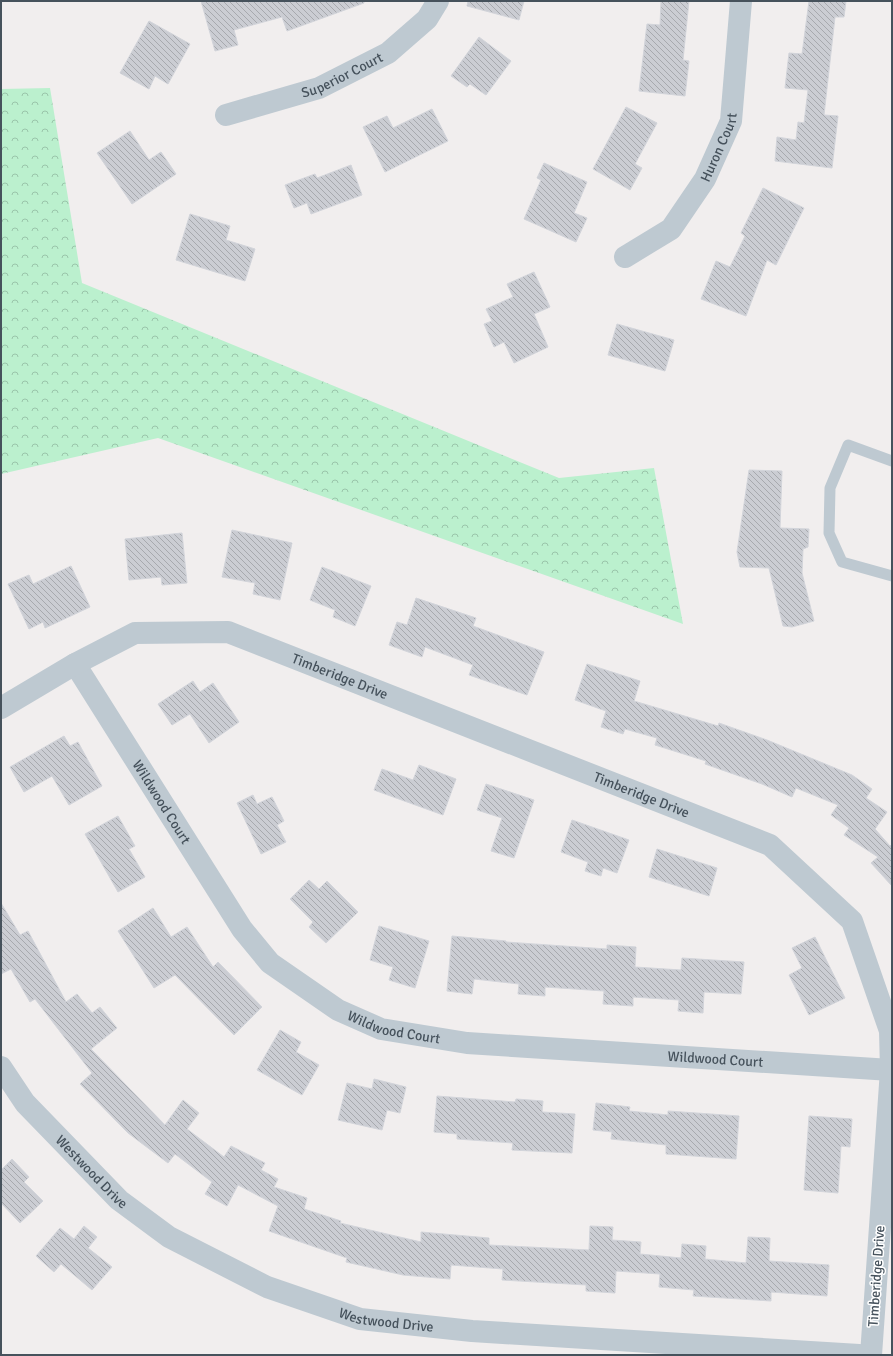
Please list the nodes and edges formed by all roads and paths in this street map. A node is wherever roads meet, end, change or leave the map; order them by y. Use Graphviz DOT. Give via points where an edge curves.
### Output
graph roads {
  1 [pos="438,1"];
  2 [pos="741,1"];
  3 [pos="226,115"];
  4 [pos="625,257"];
  5 [pos="892,461"];
  6 [pos="892,576"];
  7 [pos="75,664"];
  8 [pos="1,708"];
  9 [pos="1,1067"];
  10 [pos="890,1070"];
  11 [pos="859,1355"];
  12 [pos="871,1355"];
  1 -- 3 [label="street, Superior Court" via="427,19 388,53 320,88"];
  2 -- 4 [label="street, Huron Court" via="730,121 705,179 671,229"];
  5 -- 6 [label="lane" via="848,445 830,488 829,532 842,562"];
  7 -- 8 [label="street, Timberidge Drive"];
  7 -- 10 [label="street, Wildwood Court" via="242,929 270,963 338,1010 381,1029 467,1043"];
  7 -- 10 [label="street, Timberidge Drive" via="135,634 228,632 770,845 852,921 890,1030"];
  9 -- 11 [label="street, Westwood Drive" via="25,1102 119,1200 169,1237 267,1287 360,1319 472,1331"];
  10 -- 12 [label="street, Timberidge Drive"];
}
